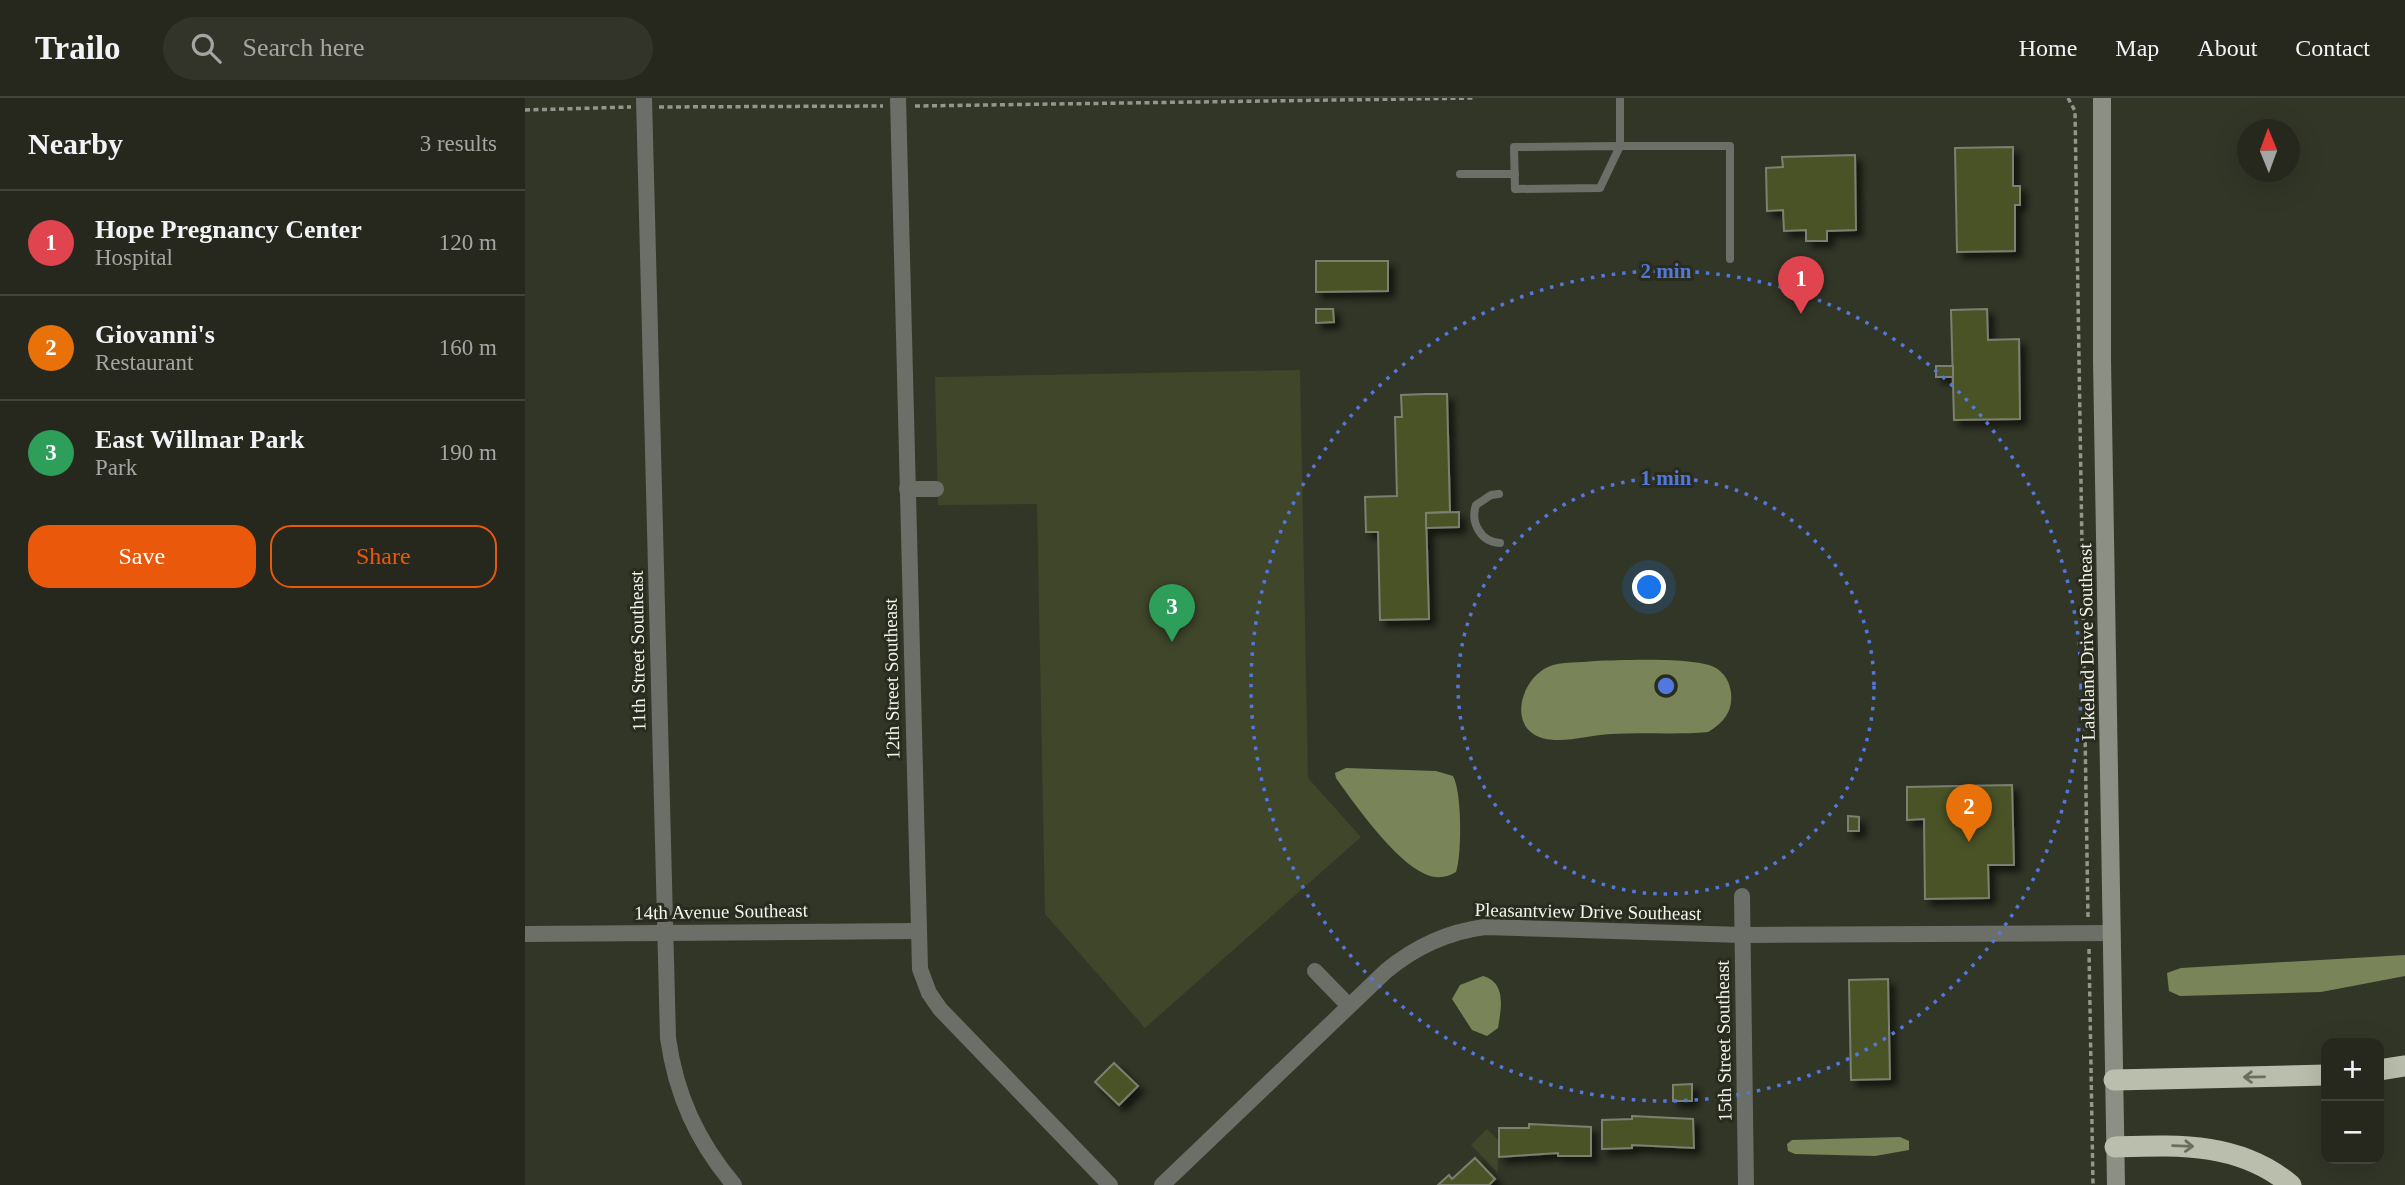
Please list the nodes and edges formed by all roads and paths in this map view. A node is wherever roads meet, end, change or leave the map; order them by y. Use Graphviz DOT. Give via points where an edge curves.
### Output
graph roads {
  1 [pos="1476,98"];
  2 [pos="1620,98"];
  3 [pos="2068,98"];
  4 [pos="2102,98"];
  5 [pos="898,102"];
  6 [pos="644,103"];
  7 [pos="525,110"];
  8 [pos="1620,146"];
  9 [pos="1460,174"];
  10 [pos="1514,174"];
  11 [pos="1730,259"];
  12 [pos="907,489"];
  13 [pos="936,489"];
  14 [pos="1499,494"];
  15 [pos="1500,543"];
  16 [pos="1742,896"];
  17 [pos="918,930"];
  18 [pos="2088,932"];
  19 [pos="666,933"];
  20 [pos="2110,933"];
  21 [pos="525,934"];
  22 [pos="1742,936"];
  23 [pos="1315,971"];
  24 [pos="1349,1006"];
  25 [pos="2405,1066"];
  26 [pos="2384,1069"];
  27 [pos="2321,1074"];
  28 [pos="2114,1080"];
  29 [pos="2115,1147"];
  30 [pos="734,1185"];
  31 [pos="1110,1185"];
  32 [pos="1162,1185"];
  33 [pos="1746,1185"];
  34 [pos="2093,1185"];
  35 [pos="2116,1185"];
  36 [pos="2291,1185"];
  1 -- 5 [label="path"];
  2 -- 8 [label="lane"];
  3 -- 18 [label="path" via="2075,111"];
  4 -- 20 [label="main road, Lakeland Drive Southeast"];
  5 -- 6 [label="path"];
  5 -- 12 [label="street, 12th Street Southeast"];
  6 -- 7 [label="path"];
  6 -- 19 [label="street, 11th Street Southeast"];
  8 -- 10 [label="lane" via="1514,147"];
  8 -- 10 [label="lane" via="1600,188 1515,189"];
  8 -- 11 [label="lane" via="1730,146"];
  9 -- 10 [label="lane"];
  12 -- 13 [label="street"];
  12 -- 17 [label="street, 12th Street Southeast"];
  14 -- 15 [label="lane" via="1476,506 1473,516 1479,532"];
  16 -- 22 [label="street, 15th Street Southeast"];
  17 -- 19 [label="street, 14th Avenue Southeast"];
  17 -- 31 [label="street, 12th Street Southeast" via="923,980 940,1009"];
  18 -- 20 [label="street, Pleasantview Drive Southeast"];
  18 -- 22 [label="street, Pleasantview Drive Southeast"];
  18 -- 34 [label="path"];
  19 -- 21 [label="street, 14th Avenue Southeast"];
  19 -- 30 [label="street, 11th Street Southeast" via="667,1016 676,1082 694,1128"];
  20 -- 28 [label="main road, Lakeland Drive Southeast"];
  22 -- 24 [label="street, Pleasantview Drive Southeast" via="1467,929 1402,958"];
  22 -- 33 [label="street, 15th Street Southeast"];
  23 -- 24 [label="street"];
  24 -- 32 [label="street, Pleasantview Drive Southeast"];
  25 -- 26 [label="highway"];
  27 -- 28 [label="highway, one-way"];
  28 -- 29 [label="main road, Lakeland Drive Southeast"];
  29 -- 35 [label="main road, Lakeland Drive Southeast"];
  29 -- 36 [label="highway, one-way" via="2221,1150 2263,1166"];
}
